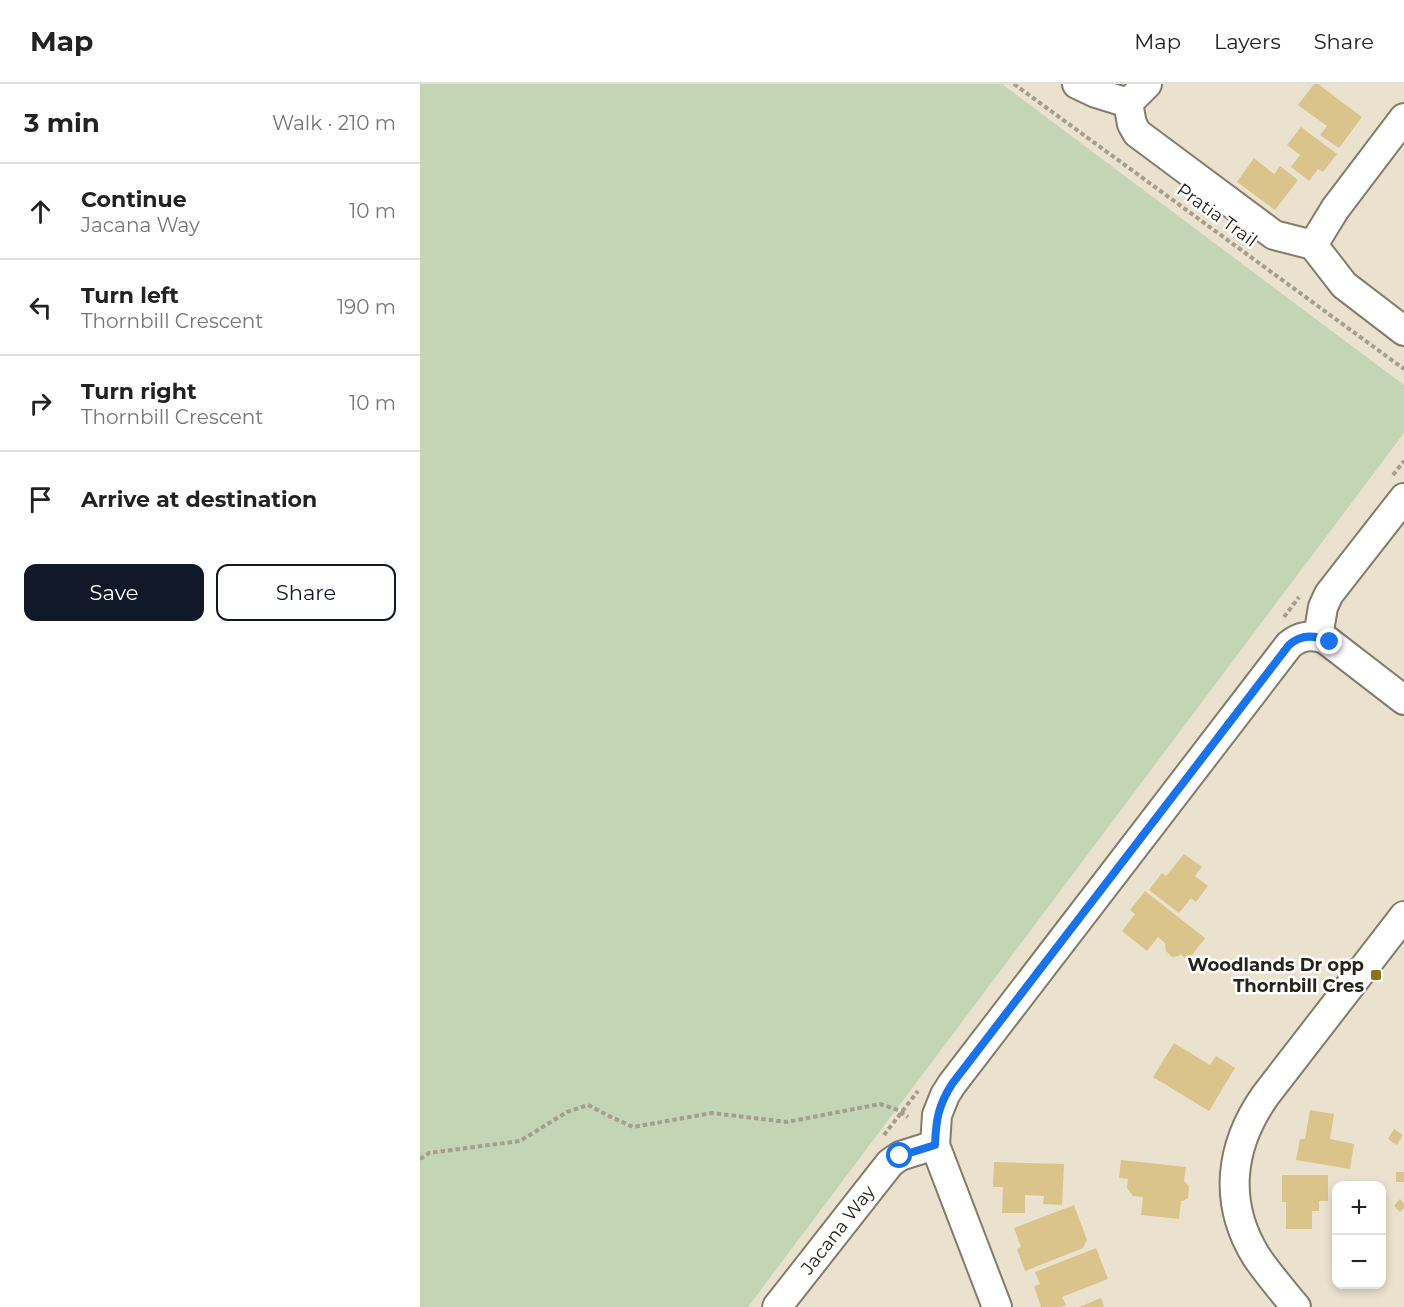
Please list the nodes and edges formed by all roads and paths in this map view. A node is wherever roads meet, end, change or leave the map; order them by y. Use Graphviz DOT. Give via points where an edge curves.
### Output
graph roads {
  1 [pos="1014,84"];
  2 [pos="1077,84"];
  3 [pos="1137,93"];
  4 [pos="1404,118"];
  5 [pos="1313,244"];
  6 [pos="1404,331"];
  7 [pos="1404,369"];
  8 [pos="1404,498"];
  9 [pos="1318,637"];
  10 [pos="1404,699"];
  11 [pos="1404,916"];
  12 [pos="908,1118"];
  13 [pos="935,1145"];
  14 [pos="420,1159"];
  15 [pos="1285,1303"];
  16 [pos="777,1307"];
  17 [pos="997,1307"];
  1 -- 7 [label="path, Pratia Trail"];
  2 -- 3 [label="street" via="1096,93"];
  3 -- 5 [label="street" via="1132,124 1137,133 1275,235"];
  4 -- 5 [label="street"];
  5 -- 6 [label="street" via="1344,285"];
  8 -- 9 [label="street" via="1326,599"];
  9 -- 10 [label="street"];
  9 -- 13 [label="street" via="1298,639 1289,645 952,1084 937,1115"];
  11 -- 15 [label="street" via="1265,1096 1244,1133 1235,1175 1238,1214 1257,1257"];
  12 -- 14 [label="path" via="880,1104 787,1122 712,1113 633,1127 588,1105 567,1112 520,1141 429,1153"];
  13 -- 16 [label="street, Jacana Way" via="890,1163"];
  13 -- 17 [label="street"];
}
